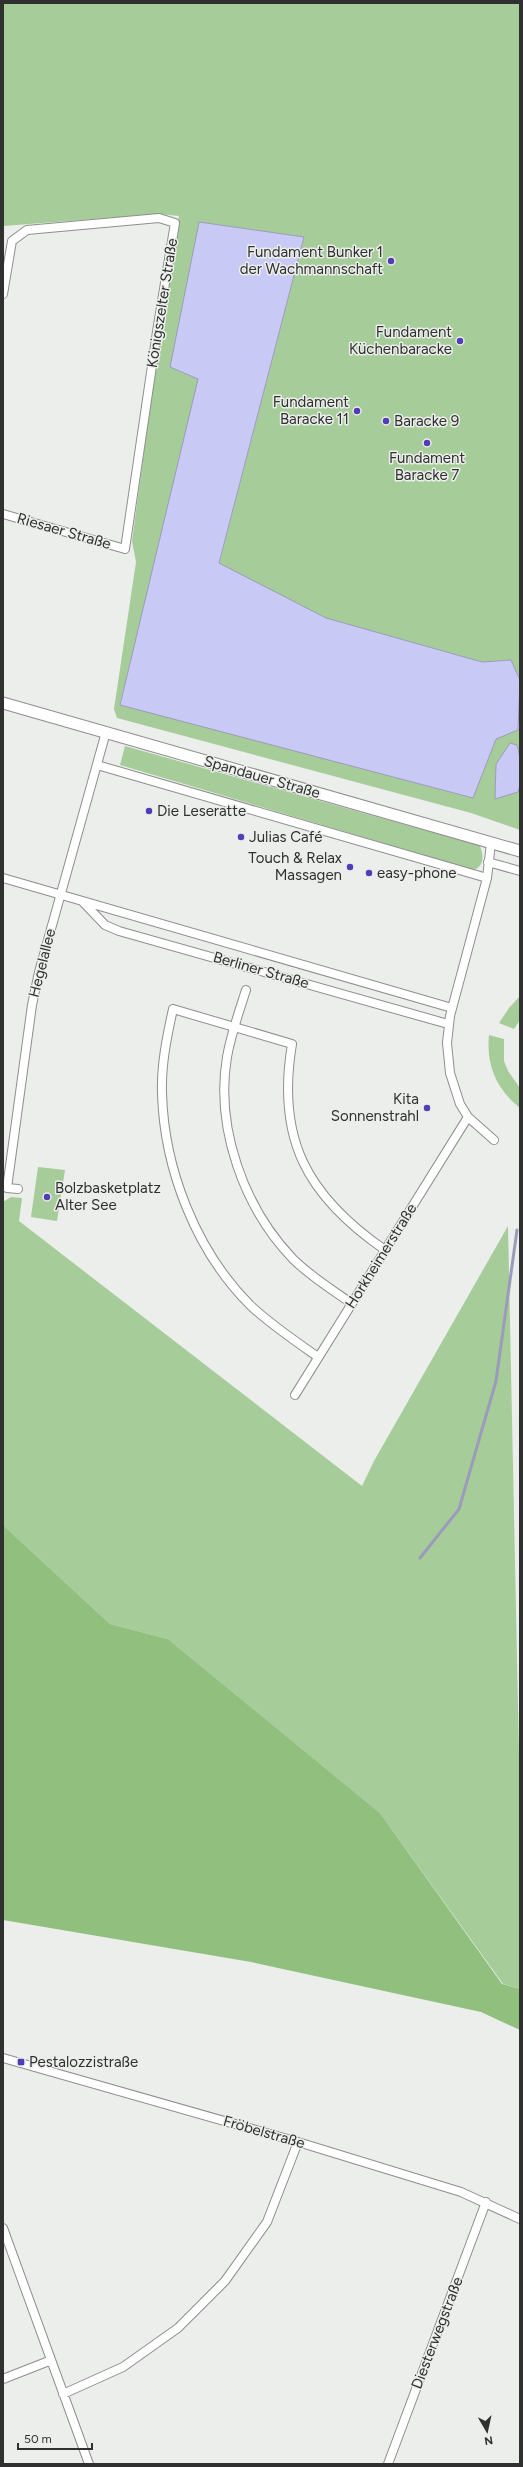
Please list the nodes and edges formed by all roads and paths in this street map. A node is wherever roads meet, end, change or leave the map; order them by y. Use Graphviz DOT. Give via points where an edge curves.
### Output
graph roads {
  1 [pos="4,278"];
  2 [pos="3,294"];
  3 [pos="3,514"];
  4 [pos="125,549"];
  5 [pos="3,703"];
  6 [pos="106,732"];
  7 [pos="97,765"];
  8 [pos="491,843"];
  9 [pos="520,851"];
  10 [pos="488,862"];
  11 [pos="520,871"];
  12 [pos="3,878"];
  13 [pos="487,878"];
  14 [pos="59,895"];
  15 [pos="82,902"];
  16 [pos="246,990"];
  17 [pos="452,1008"];
  18 [pos="448,1024"];
  19 [pos="235,1027"];
  20 [pos="468,1117"];
  21 [pos="494,1140"];
  22 [pos="18,1190"];
  23 [pos="5,1191"];
  24 [pos="385,1250"];
  25 [pos="351,1303"];
  26 [pos="318,1357"];
  27 [pos="295,1395"];
  28 [pos="3,2058"];
  29 [pos="298,2142"];
  30 [pos="486,2202"];
  31 [pos="520,2219"];
  32 [pos="3,2228"];
  33 [pos="50,2361"];
  34 [pos="3,2379"];
  35 [pos="63,2394"];
  36 [pos="89,2464"];
  37 [pos="388,2464"];
  1 -- 2 [label="street"];
  1 -- 4 [label="street, Königszelter Straße" via="12,241 27,230 159,218 176,223 158,325"];
  3 -- 4 [label="street, Riesaer Straße"];
  5 -- 6 [label="main road, Spandauer Straße"];
  6 -- 7 [label="street, Hegelallee"];
  6 -- 8 [label="main road, Spandauer Straße"];
  7 -- 13 [label="street"];
  7 -- 14 [label="street, Hegelallee"];
  8 -- 9 [label="main road, Spandauer Straße"];
  8 -- 10 [label="street"];
  10 -- 11 [label="street"];
  10 -- 13 [label="street"];
  12 -- 14 [label="street, Berliner Straße"];
  13 -- 17 [label="street"];
  14 -- 15 [label="street, Berliner Straße"];
  14 -- 23 [label="street, Hegelallee" via="32,1005"];
  15 -- 17 [label="street, Berliner Straße"];
  15 -- 18 [label="street, Berliner Straße" via="105,925 119,931"];
  16 -- 19 [label="street"];
  17 -- 18 [label="street"];
  18 -- 20 [label="street" via="446,1043 450,1073 460,1104"];
  19 -- 24 [label="street" via="292,1044 288,1070 288,1100 290,1121 300,1157 320,1192 338,1214 358,1232"];
  19 -- 25 [label="street" via="227,1059 226,1110 232,1148 249,1195 276,1239 294,1259"];
  19 -- 26 [label="street" via="173,1009 162,1092 174,1170 183,1199 204,1242 234,1286 251,1305"];
  20 -- 21 [label="street"];
  20 -- 24 [label="street, Horkheimerstraße"];
  22 -- 23 [label="street, Hegelallee"];
  24 -- 25 [label="street, Horkheimerstraße"];
  25 -- 26 [label="street, Horkheimerstraße"];
  26 -- 27 [label="street, Horkheimerstraße"];
  28 -- 29 [label="street, Fröbelstraße"];
  29 -- 30 [label="street, Fröbelstraße"];
  29 -- 35 [label="street" via="267,2222 215,2291 178,2328 123,2367"];
  30 -- 31 [label="street, Fröbelstraße"];
  30 -- 37 [label="street, Diesterwegstraße"];
  32 -- 33 [label="street"];
  33 -- 34 [label="street"];
  33 -- 35 [label="street"];
  35 -- 36 [label="street"];
}
